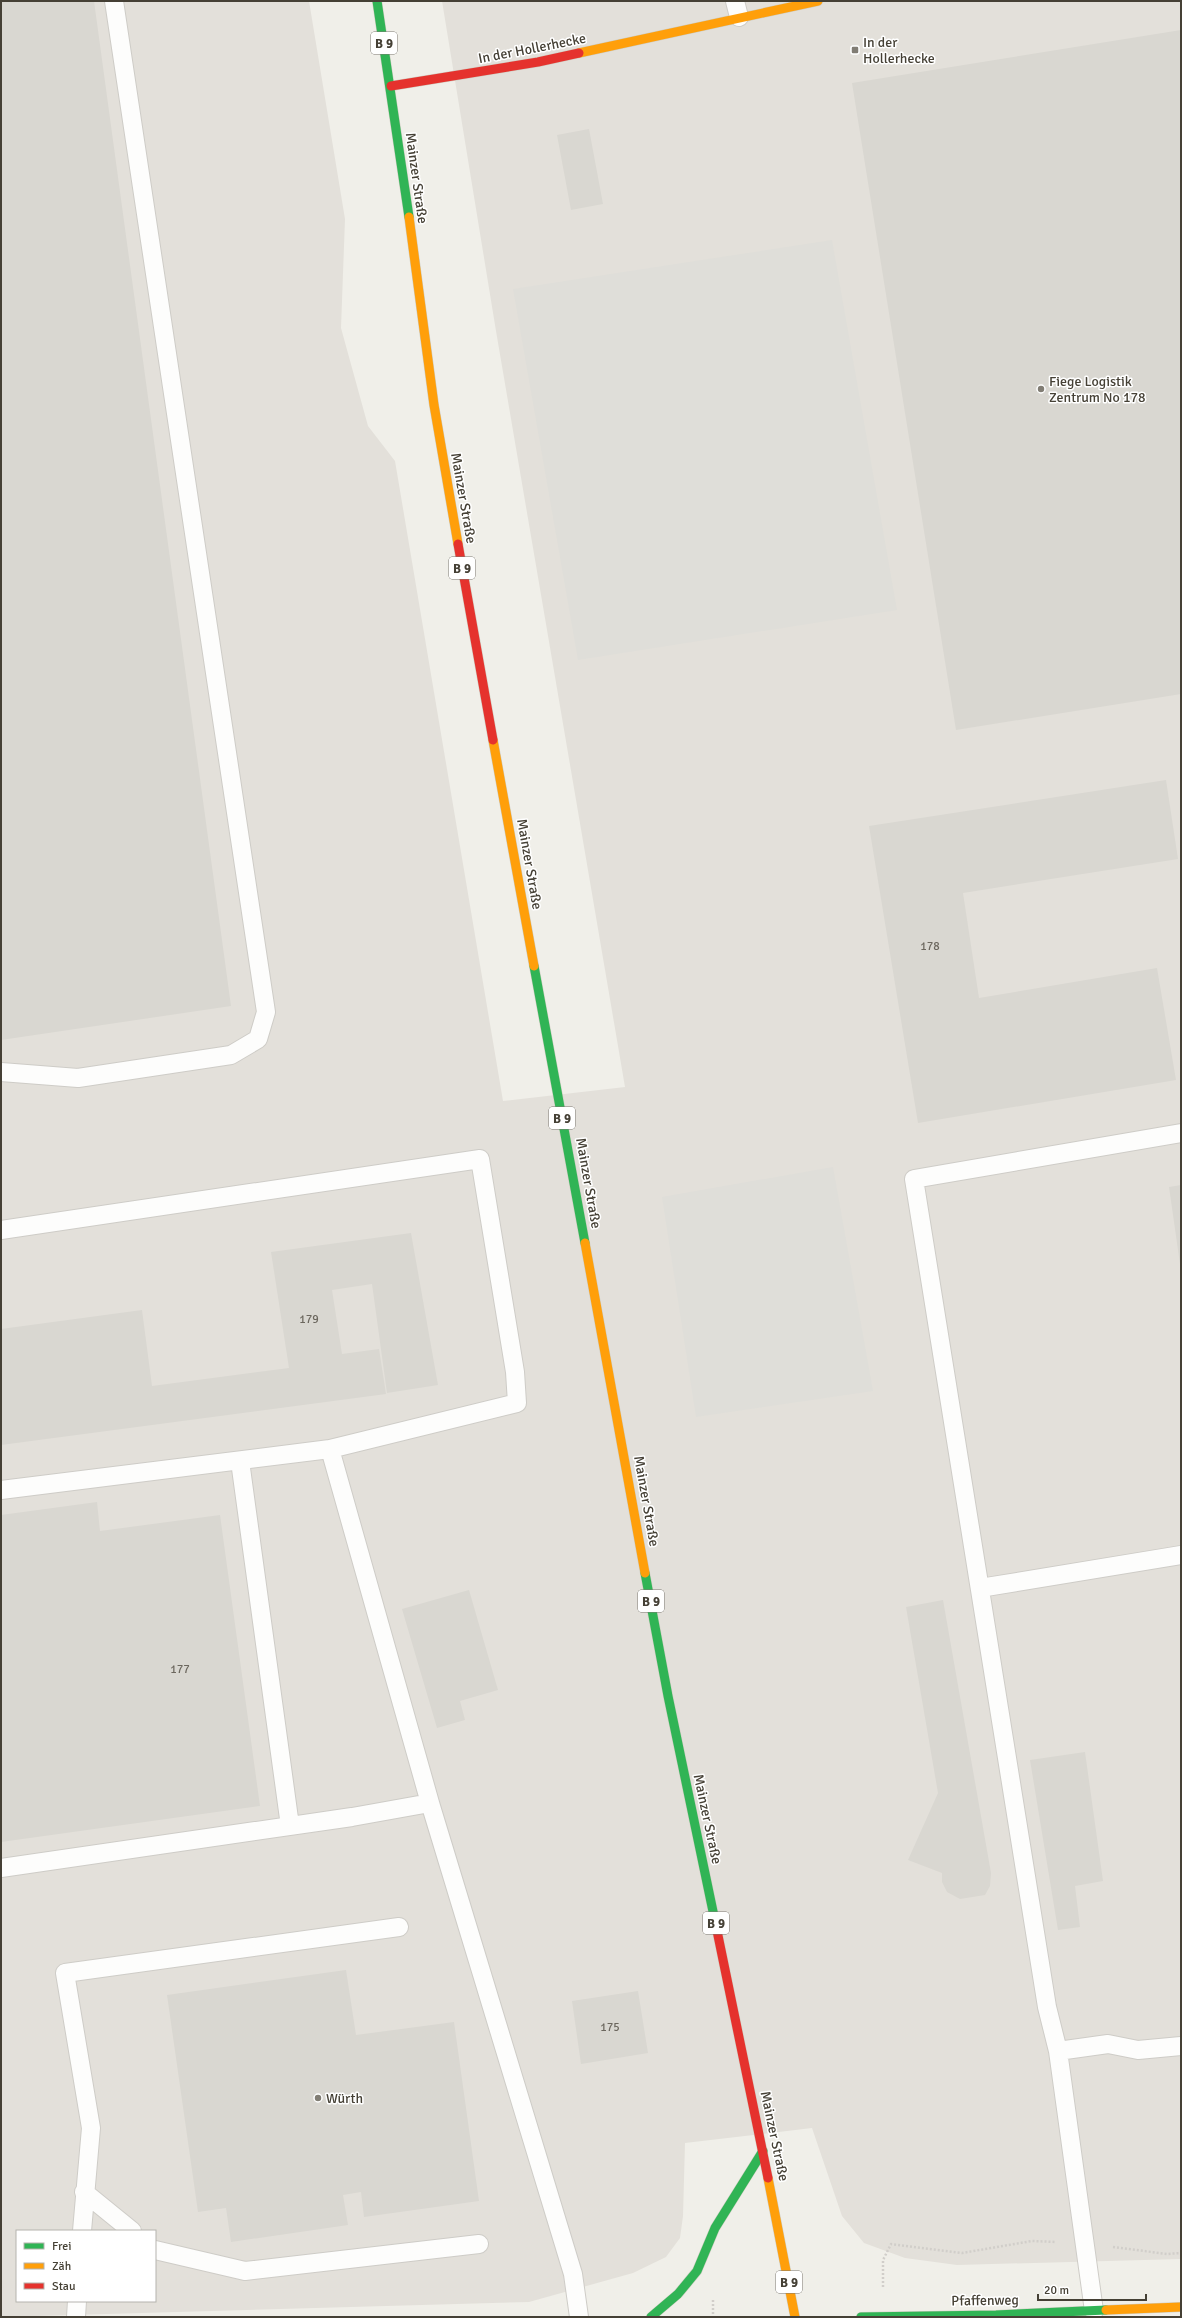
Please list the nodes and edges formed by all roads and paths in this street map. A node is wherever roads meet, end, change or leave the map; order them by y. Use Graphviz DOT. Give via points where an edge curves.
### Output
graph roads {
  1 [pos="114,1"];
  2 [pos="376,1"];
  3 [pos="818,1"];
  4 [pos="737,9"];
  5 [pos="391,86"];
  6 [pos="1,1072"];
  7 [pos="1181,1134"];
  8 [pos="1,1230"];
  9 [pos="330,1449"];
  10 [pos="240,1461"];
  11 [pos="1,1490"];
  12 [pos="1181,1555"];
  13 [pos="980,1588"];
  14 [pos="430,1803"];
  15 [pos="290,1826"];
  16 [pos="1,1868"];
  17 [pos="399,1927"];
  18 [pos="1181,2046"];
  19 [pos="1058,2051"];
  20 [pos="763,2151"];
  21 [pos="84,2192"];
  22 [pos="82,2230"];
  23 [pos="131,2230"];
  24 [pos="479,2244"];
  25 [pos="1084,2244"];
  26 [pos="156,2250"];
  27 [pos="1181,2253"];
  28 [pos="77,2302"];
  29 [pos="1181,2307"];
  30 [pos="1094,2311"];
  31 [pos="884,2316"];
  32 [pos="995,2316"];
  33 [pos="76,2317"];
  34 [pos="579,2317"];
  35 [pos="651,2317"];
  36 [pos="795,2317"];
  37 [pos="861,2317"];
  1 -- 6 [label="lane" via="266,1012 258,1039 231,1055 78,1078"];
  2 -- 5 [label="main road, Mainzer Straße / B 9"];
  3 -- 4 [label="main road, In der Hollerhecke"];
  4 -- 5 [label="main road, In der Hollerhecke" via="538,62"];
  5 -- 20 [label="main road, Mainzer Straße / B 9" via="434,406 486,700 668,1696"];
  7 -- 13 [label="lane" via="914,1179"];
  8 -- 9 [label="lane" via="480,1159 515,1372 517,1403"];
  9 -- 10 [label="lane"];
  9 -- 14 [label="lane"];
  10 -- 11 [label="lane"];
  10 -- 15 [label="lane"];
  12 -- 13 [label="lane"];
  13 -- 19 [label="lane" via="1047,2007"];
  14 -- 15 [label="lane"];
  14 -- 34 [label="lane" via="574,2274"];
  15 -- 16 [label="lane"];
  17 -- 21 [label="lane" via="65,1973 91,2128"];
  18 -- 19 [label="lane" via="1138,2050 1108,2044"];
  19 -- 25 [label="lane"];
  20 -- 35 [label="main road" via="715,2228 698,2271 678,2294"];
  20 -- 36 [label="main road, Mainzer Straße / B 9"];
  21 -- 22 [label="lane"];
  21 -- 23 [label="lane"];
  24 -- 26 [label="lane" via="245,2271"];
  25 -- 27 [label="path" via="1167,2254"];
  25 -- 30 [label="lane"];
  25 -- 31 [label="path" via="1032,2241 962,2253 891,2244 884,2260"];
  28 -- 33 [label="lane"];
  29 -- 30 [label="main road, Pfaffenweg"];
  30 -- 32 [label="main road, Pfaffenweg"];
  31 -- 32 [label="main road, Pfaffenweg"];
  31 -- 37 [label="main road, Pfaffenweg"];
}
